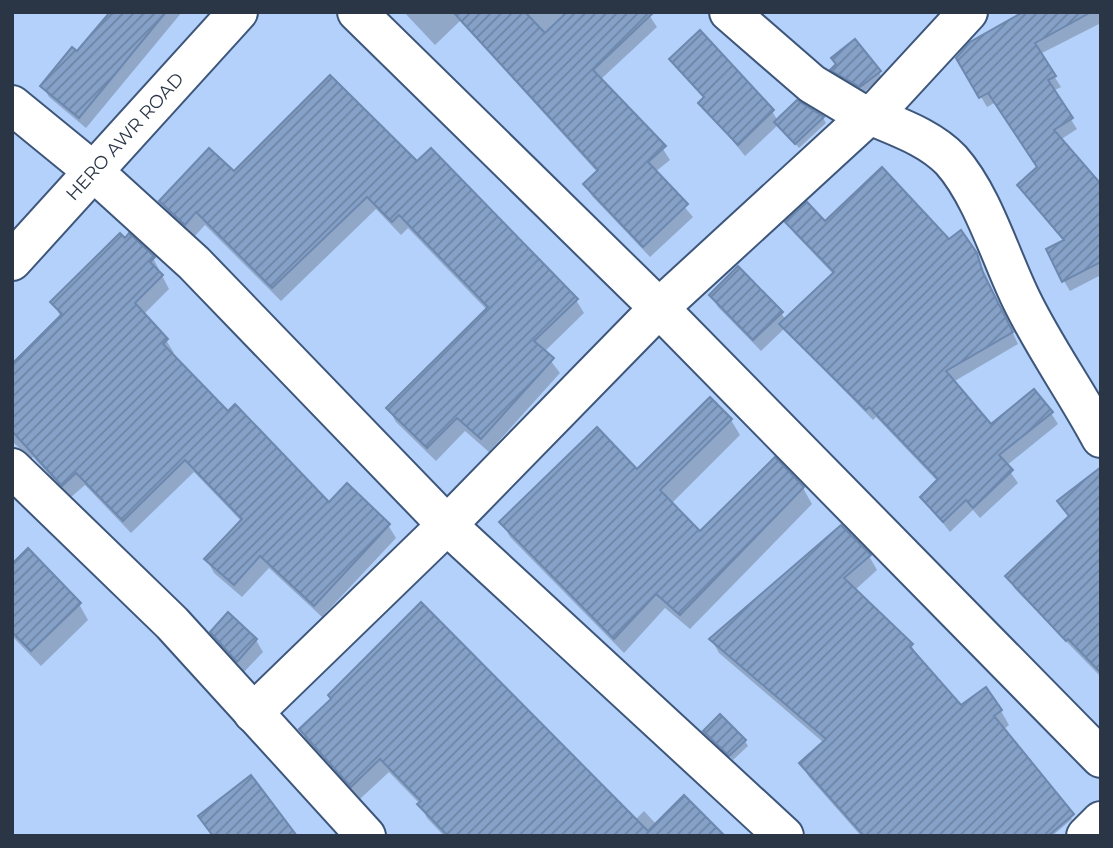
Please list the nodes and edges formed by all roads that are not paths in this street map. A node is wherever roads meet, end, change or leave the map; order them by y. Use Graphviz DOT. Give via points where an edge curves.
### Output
graph roads {
  1 [pos="238,12"];
  2 [pos="357,12"];
  3 [pos="729,12"];
  4 [pos="968,12"];
  5 [pos="12,105"];
  6 [pos="870,117"];
  7 [pos="94,172"];
  8 [pos="12,261"];
  9 [pos="659,308"];
  10 [pos="1101,438"];
  11 [pos="12,468"];
  12 [pos="447,526"];
  13 [pos="253,713"];
  14 [pos="1101,758"];
  15 [pos="1101,821"];
  16 [pos="366,836"];
  17 [pos="784,836"];
  18 [pos="1086,836"];
  1 -- 7 [label="street, HERO AWR ROAD"];
  2 -- 9 [label="street"];
  3 -- 6 [label="street" via="812,84"];
  4 -- 6 [label="street"];
  5 -- 7 [label="street"];
  6 -- 9 [label="street"];
  6 -- 10 [label="street" via="930,142 951,161 970,188 1054,362"];
  7 -- 8 [label="street, HERO AWR ROAD"];
  7 -- 12 [label="street" via="194,263"];
  9 -- 12 [label="street"];
  9 -- 14 [label="street"];
  11 -- 13 [label="street" via="172,623"];
  12 -- 13 [label="street"];
  12 -- 17 [label="street"];
  13 -- 16 [label="street"];
  15 -- 18 [label="street"];
}
